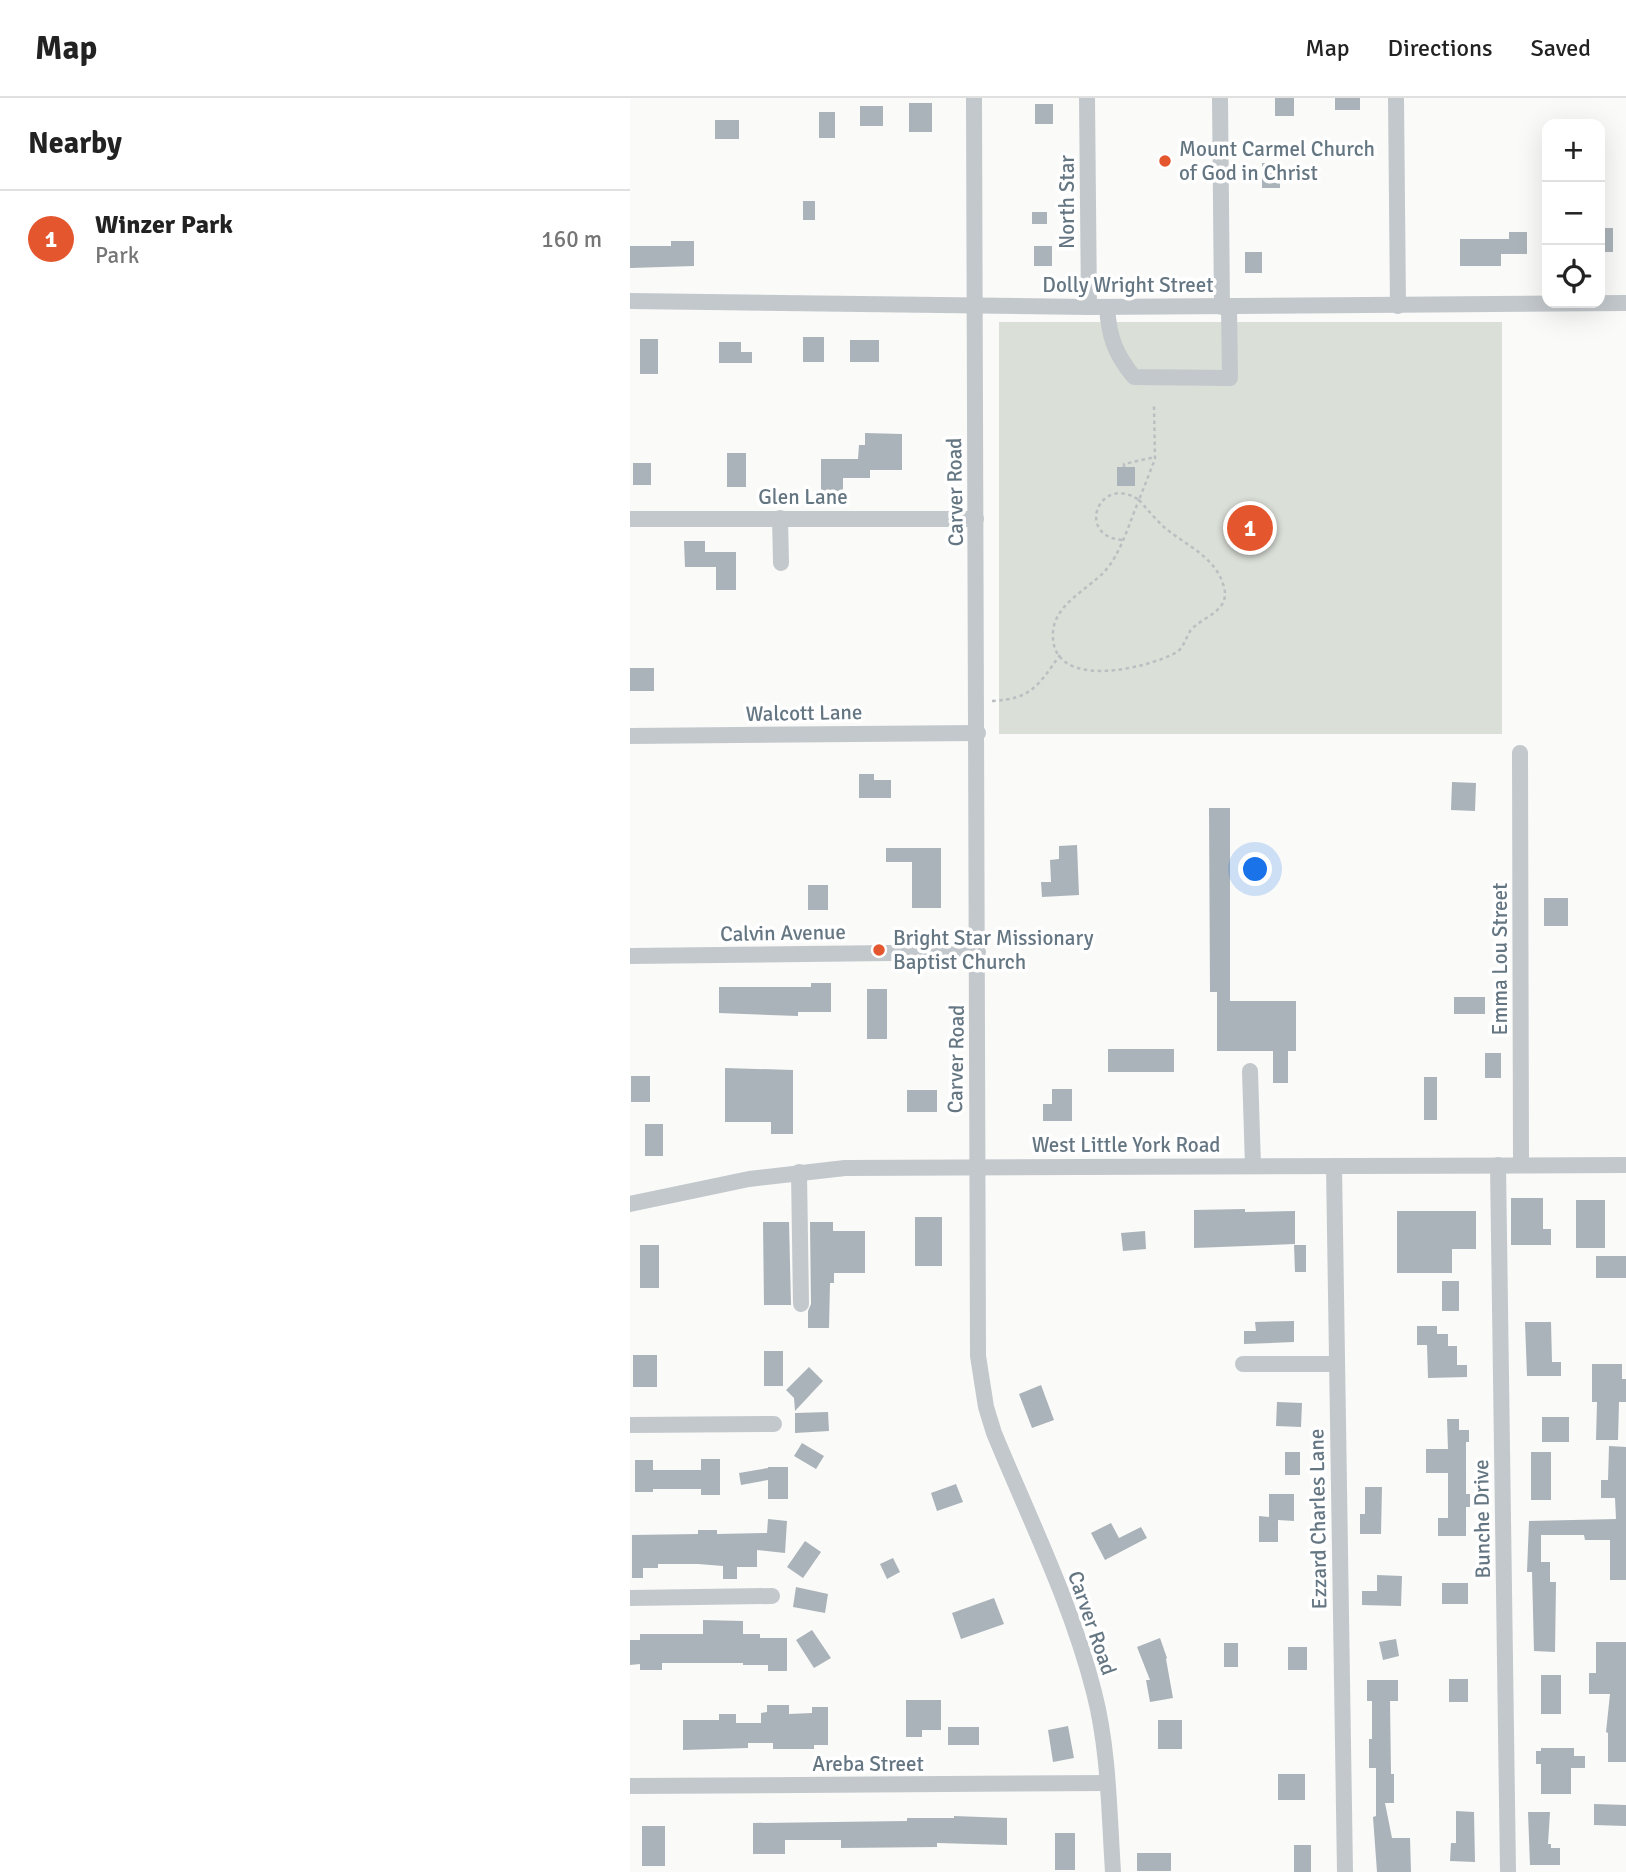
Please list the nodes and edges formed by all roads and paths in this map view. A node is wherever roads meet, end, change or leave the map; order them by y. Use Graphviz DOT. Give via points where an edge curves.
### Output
graph roads {
  1 [pos="974,98"];
  2 [pos="1087,98"];
  3 [pos="1220,98"];
  4 [pos="1396,98"];
  5 [pos="630,301"];
  6 [pos="1626,303"];
  7 [pos="974,305"];
  8 [pos="1398,306"];
  9 [pos="1089,307"];
  10 [pos="1107,307"];
  11 [pos="1225,307"];
  12 [pos="1154,406"];
  13 [pos="1155,457"];
  14 [pos="1124,467"];
  15 [pos="1139,500"];
  16 [pos="630,519"];
  17 [pos="780,519"];
  18 [pos="976,519"];
  19 [pos="1122,540"];
  20 [pos="781,564"];
  21 [pos="1060,655"];
  22 [pos="977,701"];
  23 [pos="978,733"];
  24 [pos="630,736"];
  25 [pos="1520,753"];
  26 [pos="978,952"];
  27 [pos="630,956"];
  28 [pos="1250,1071"];
  29 [pos="1498,1165"];
  30 [pos="1521,1165"];
  31 [pos="1626,1165"];
  32 [pos="976,1166"];
  33 [pos="1253,1166"];
  34 [pos="1334,1166"];
  35 [pos="799,1172"];
  36 [pos="630,1204"];
  37 [pos="801,1304"];
  38 [pos="1243,1364"];
  39 [pos="1337,1364"];
  40 [pos="774,1424"];
  41 [pos="630,1425"];
  42 [pos="772,1596"];
  43 [pos="630,1598"];
  44 [pos="1107,1783"];
  45 [pos="630,1786"];
  46 [pos="1113,1872"];
  47 [pos="1345,1872"];
  48 [pos="1508,1872"];
  1 -- 7 [label="street, Carver Road"];
  2 -- 9 [label="street, North Star"];
  3 -- 11 [label="street"];
  4 -- 8 [label="street"];
  5 -- 7 [label="street, Dolly Wright Street"];
  6 -- 8 [label="street, Dolly Wright Street"];
  7 -- 9 [label="street, Dolly Wright Street"];
  7 -- 18 [label="street, Carver Road"];
  8 -- 11 [label="street, Dolly Wright Street"];
  9 -- 10 [label="street, Dolly Wright Street"];
  10 -- 11 [label="street, Dolly Wright Street"];
  10 -- 11 [label="street" via="1118,357 1134,377 1230,378"];
  12 -- 13 [label="path"];
  13 -- 14 [label="path"];
  13 -- 15 [label="path"];
  15 -- 19 [label="path"];
  15 -- 19 [label="path" via="1118,492 1107,496 1096,513 1101,533"];
  15 -- 21 [label="path" via="1167,530 1205,556 1224,586 1223,602 1216,613 1193,627 1179,651 1134,668 1081,670"];
  16 -- 17 [label="street, Glen Lane"];
  17 -- 18 [label="street, Glen Lane"];
  17 -- 20 [label="street"];
  18 -- 22 [label="street, Carver Road"];
  19 -- 21 [label="path" via="1110,565 1055,621 1053,641"];
  21 -- 22 [label="path" via="1023,696"];
  22 -- 23 [label="street, Carver Road"];
  23 -- 24 [label="street, Walcott Lane"];
  23 -- 26 [label="street, Carver Road"];
  25 -- 30 [label="street, Emma Lou Street"];
  26 -- 27 [label="street, Calvin Avenue"];
  26 -- 32 [label="street, Carver Road"];
  28 -- 33 [label="street"];
  29 -- 30 [label="street, West Little York Road"];
  29 -- 34 [label="street, West Little York Road"];
  29 -- 48 [label="street, Bunche Drive"];
  30 -- 31 [label="street, West Little York Road"];
  32 -- 33 [label="street, West Little York Road"];
  32 -- 35 [label="street, West Little York Road"];
  32 -- 44 [label="street, Carver Road" via="976,1323 986,1407 1079,1640 1094,1694"];
  33 -- 34 [label="street, West Little York Road"];
  34 -- 39 [label="street, Ezzard Charles Lane"];
  35 -- 36 [label="street, West Little York Road"];
  35 -- 37 [label="street"];
  38 -- 39 [label="street"];
  39 -- 47 [label="street, Ezzard Charles Lane"];
  40 -- 41 [label="street"];
  42 -- 43 [label="street"];
  44 -- 45 [label="street, Areba Street"];
  44 -- 46 [label="street, Carver Road"];
}
